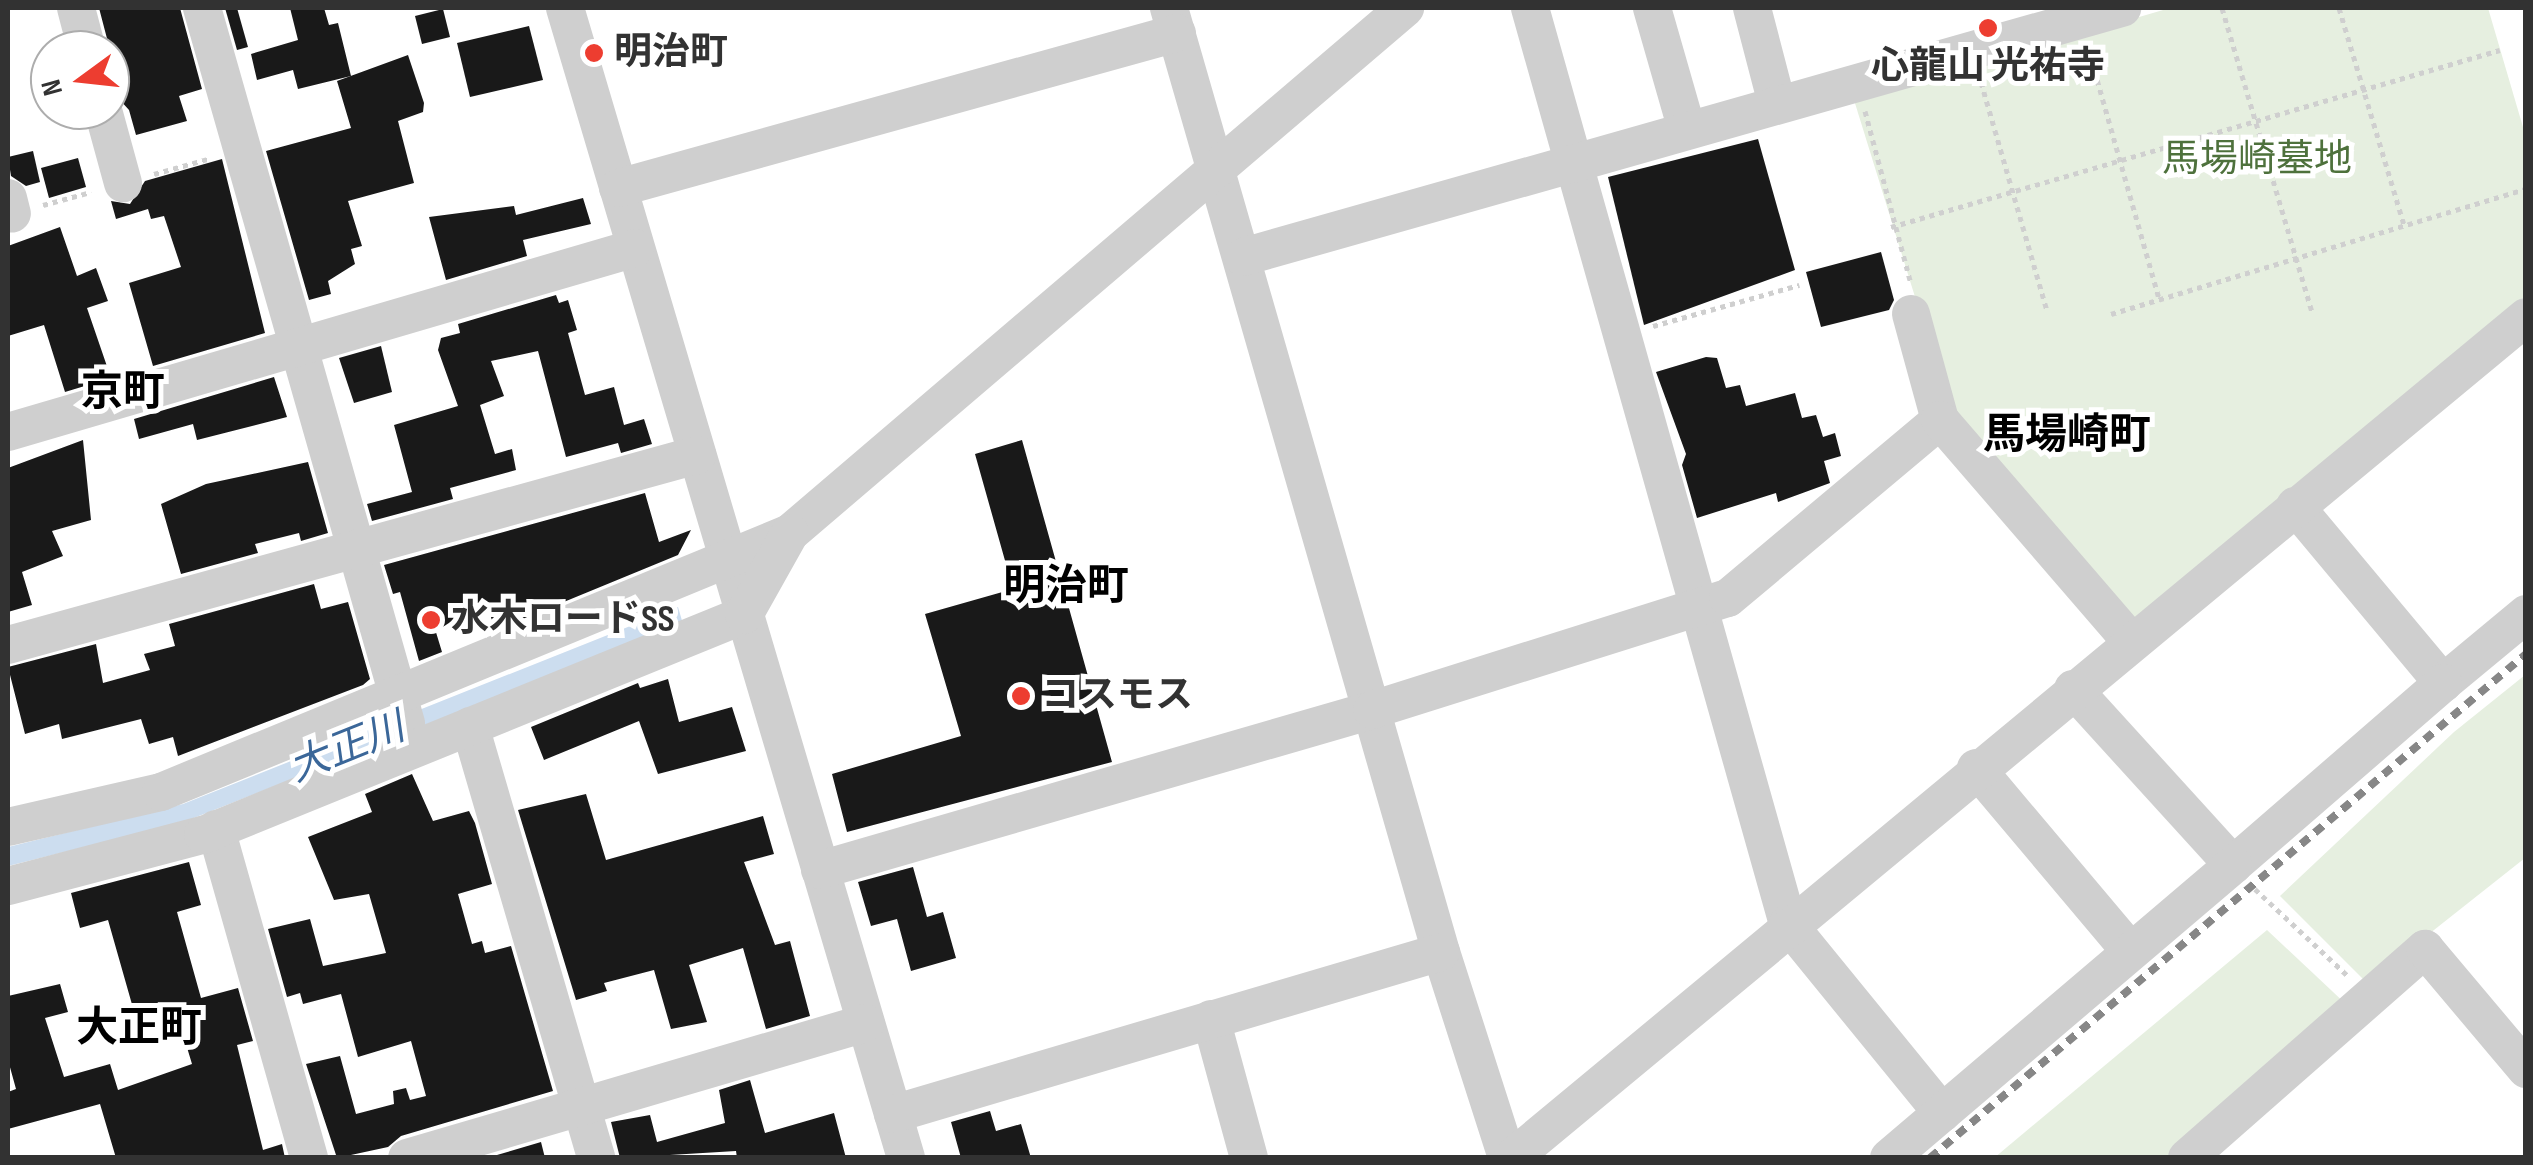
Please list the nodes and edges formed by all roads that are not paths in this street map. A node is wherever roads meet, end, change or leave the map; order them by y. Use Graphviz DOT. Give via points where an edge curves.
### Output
graph roads {
  1 [pos="202,8"];
  2 [pos="565,8"];
  3 [pos="1405,8"];
  4 [pos="1530,8"];
  5 [pos="1652,8"];
  6 [pos="1752,8"];
  7 [pos="2122,8"];
  8 [pos="1173,20"];
  9 [pos="1777,104"];
  10 [pos="108,130"];
  11 [pos="1687,130"];
  12 [pos="1572,163"];
  13 [pos="1217,170"];
  14 [pos="123,183"];
  15 [pos="618,188"];
  16 [pos="636,248"];
  17 [pos="1244,257"];
  18 [pos="1910,314"];
  19 [pos="2526,317"];
  20 [pos="297,350"];
  21 [pos="1940,420"];
  22 [pos="8,432"];
  23 [pos="697,455"];
  24 [pos="2295,506"];
  25 [pos="790,534"];
  26 [pos="354,552"];
  27 [pos="730,562"];
  28 [pos="1700,606"];
  29 [pos="2526,614"];
  30 [pos="744,615"];
  31 [pos="2131,641"];
  32 [pos="8,646"];
  33 [pos="2443,684"];
  34 [pos="2073,689"];
  35 [pos="398,699"];
  36 [pos="1372,710"];
  37 [pos="470,726"];
  38 [pos="414,749"];
  39 [pos="1976,768"];
  40 [pos="161,792"];
  41 [pos="8,827"];
  42 [pos="216,829"];
  43 [pos="175,842"];
  44 [pos="2233,865"];
  45 [pos="820,870"];
  46 [pos="8,886"];
  47 [pos="1788,924"];
  48 [pos="2130,951"];
  49 [pos="1441,952"];
  50 [pos="1212,1019"];
  51 [pos="866,1023"];
  52 [pos="2526,1068"];
  53 [pos="582,1106"];
  54 [pos="1942,1112"];
  55 [pos="894,1114"];
  56 [pos="309,1158"];
  57 [pos="407,1158"];
  58 [pos="596,1158"];
  59 [pos="906,1158"];
  60 [pos="1249,1158"];
  61 [pos="1509,1158"];
  62 [pos="1889,1158"];
  63 [pos="2188,1158"];
  1 -- 20 [label="street"];
  2 -- 15 [label="street"];
  3 -- 13 [label="street"];
  4 -- 12 [label="street"];
  5 -- 11 [label="street"];
  6 -- 9 [label="street"];
  7 -- 9 [label="street"];
  8 -- 13 [label="street"];
  8 -- 15 [label="street"];
  9 -- 11 [label="street"];
  10 -- 14 [label="street"];
  11 -- 12 [label="street"];
  12 -- 17 [label="street"];
  12 -- 28 [label="street"];
  13 -- 17 [label="street"];
  13 -- 25 [label="street"];
  15 -- 16 [label="street"];
  16 -- 20 [label="street"];
  16 -- 23 [label="street"];
  17 -- 36 [label="street"];
  18 -- 21 [label="street"];
  19 -- 24 [label="street"];
  20 -- 22 [label="street"];
  20 -- 26 [label="street"];
  21 -- 28 [label="street" via="1728,598"];
  21 -- 31 [label="street"];
  23 -- 26 [label="street"];
  23 -- 27 [label="street"];
  24 -- 31 [label="street"];
  24 -- 33 [label="street"];
  25 -- 27 [label="street"];
  25 -- 30 [label="street"];
  26 -- 32 [label="street"];
  26 -- 35 [label="street"];
  27 -- 30 [label="street"];
  27 -- 35 [label="street"];
  28 -- 36 [label="street"];
  28 -- 47 [label="street"];
  29 -- 33 [label="street"];
  30 -- 37 [label="street"];
  30 -- 45 [label="street"];
  31 -- 34 [label="street"];
  33 -- 44 [label="street"];
  34 -- 39 [label="street"];
  34 -- 44 [label="street"];
  35 -- 38 [label="street"];
  35 -- 40 [label="street"];
  36 -- 45 [label="street"];
  36 -- 49 [label="street"];
  37 -- 38 [label="street"];
  37 -- 53 [label="street"];
  38 -- 42 [label="street"];
  39 -- 47 [label="street"];
  39 -- 48 [label="street"];
  40 -- 41 [label="street"];
  40 -- 43 [label="street"];
  42 -- 43 [label="street"];
  42 -- 56 [label="street"];
  43 -- 46 [label="street"];
  44 -- 48 [label="street"];
  45 -- 51 [label="street"];
  47 -- 54 [label="street"];
  47 -- 61 [label="street"];
  48 -- 54 [label="street"];
  49 -- 50 [label="street"];
  49 -- 61 [label="street"];
  50 -- 55 [label="street"];
  50 -- 60 [label="street"];
  51 -- 53 [label="street"];
  51 -- 55 [label="street"];
  52 -- 63 [label="street" via="2425,949"];
  53 -- 57 [label="street"];
  53 -- 58 [label="street"];
  54 -- 62 [label="street"];
  55 -- 59 [label="street"];
}
